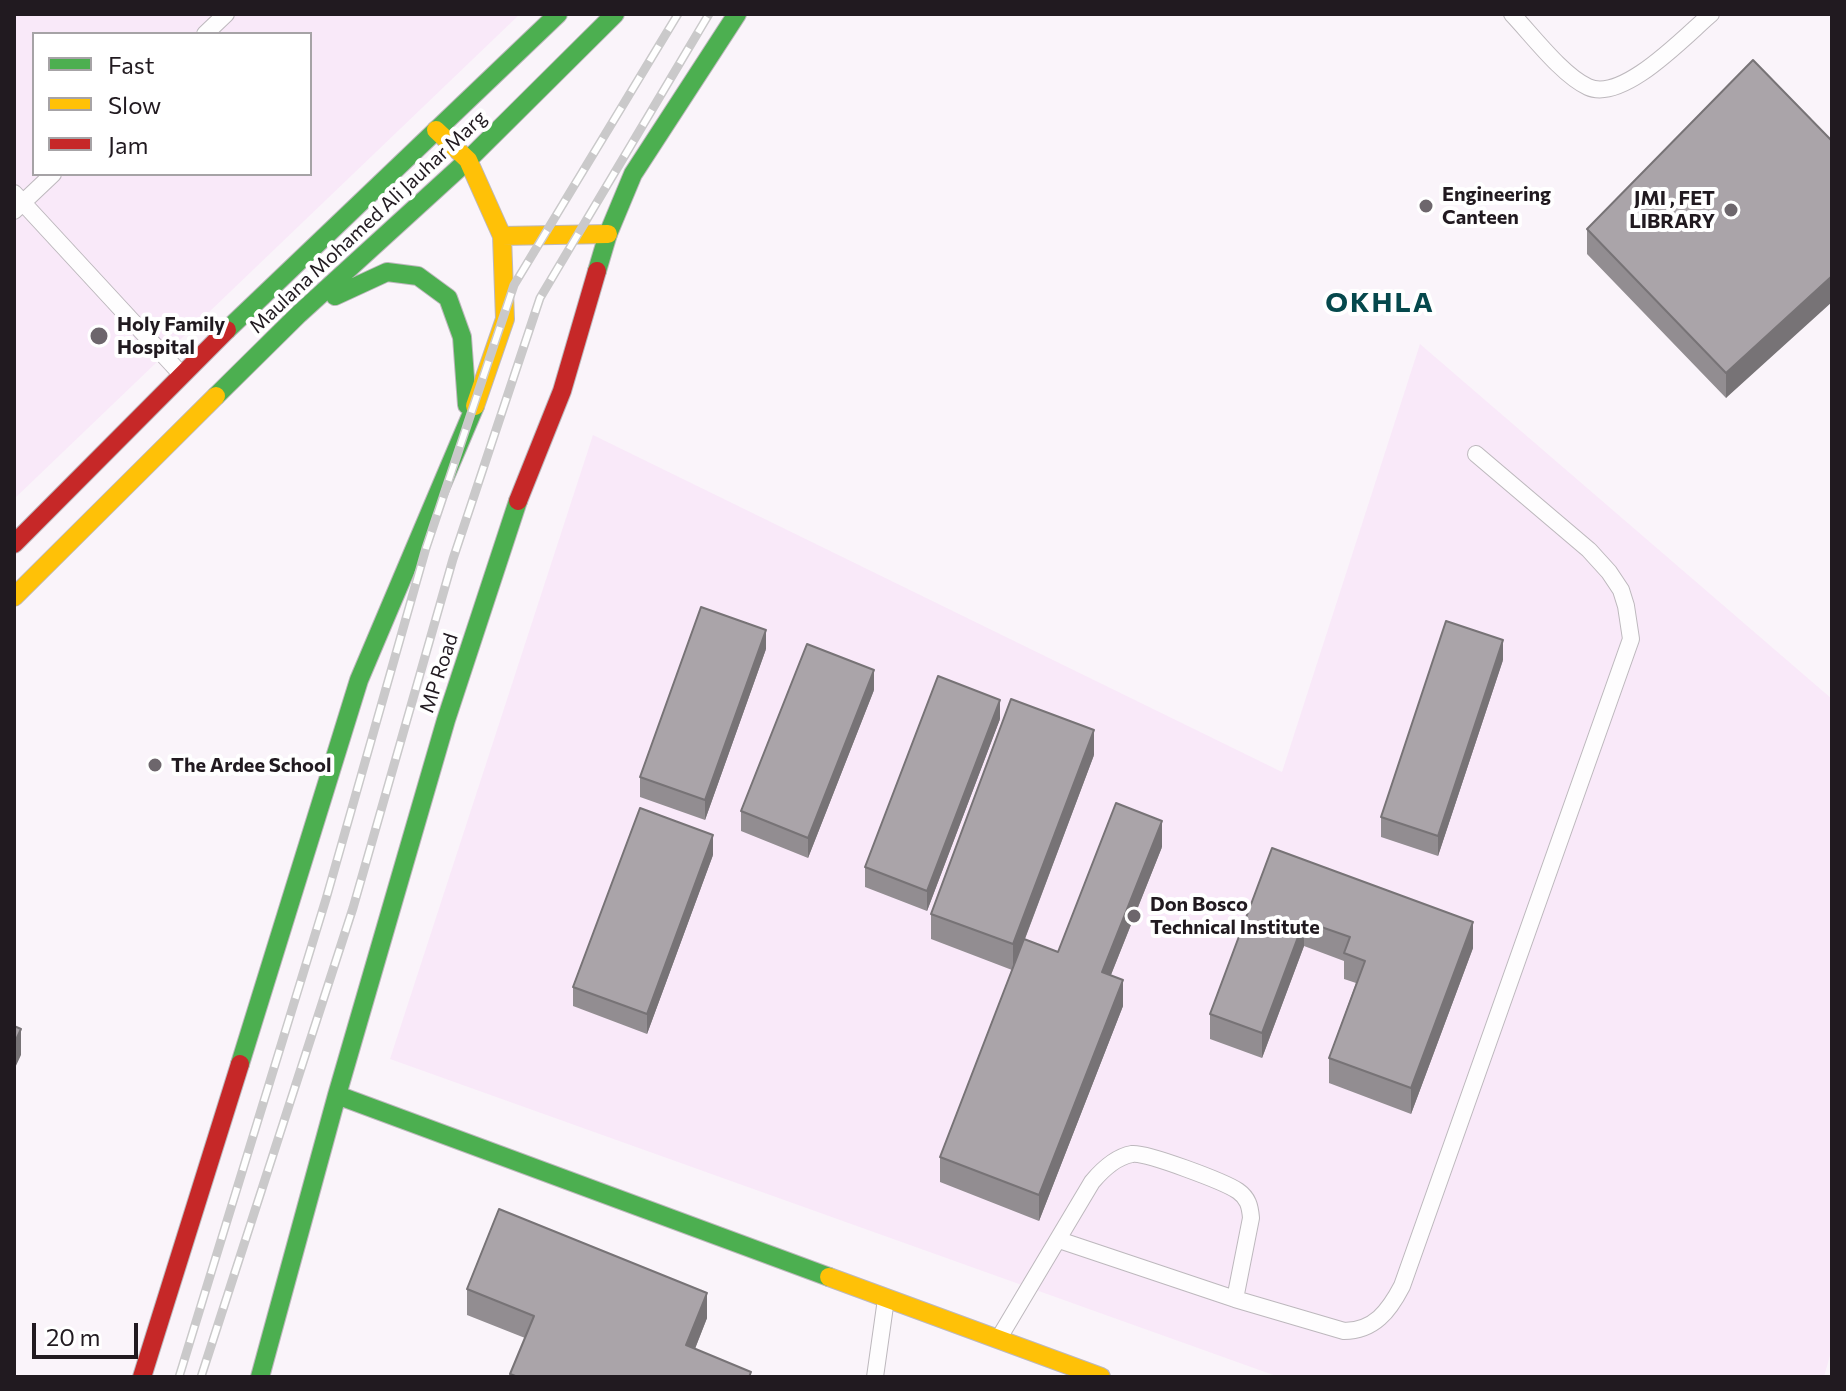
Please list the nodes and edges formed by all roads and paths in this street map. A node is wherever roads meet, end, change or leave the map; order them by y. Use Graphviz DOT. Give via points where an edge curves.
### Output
graph roads {
  1 [pos="226,14"];
  2 [pos="558,14"];
  3 [pos="615,14"];
  4 [pos="737,14"];
  5 [pos="1512,14"];
  6 [pos="1711,14"];
  7 [pos="207,32"];
  8 [pos="436,130"];
  9 [pos="468,160"];
  10 [pos="50,176"];
  11 [pos="17,202"];
  12 [pos="608,234"];
  13 [pos="502,236"];
  14 [pos="299,314"];
  15 [pos="182,375"];
  16 [pos="469,423"];
  17 [pos="1476,454"];
  18 [pos="14,544"];
  19 [pos="14,597"];
  20 [pos="337,1095"];
  21 [pos="1059,1240"];
  22 [pos="886,1297"];
  23 [pos="1235,1299"];
  24 [pos="998,1339"];
  25 [pos="142,1377"];
  26 [pos="260,1377"];
  27 [pos="875,1377"];
  28 [pos="1101,1377"];
  1 -- 7 [label="lane"];
  2 -- 8 [label="main road, Maulana Mohamed Ali Jauhar Marg"];
  3 -- 9 [label="main road, Maulana Mohamed Ali Jauhar Marg"];
  4 -- 12 [label="main road, MP Road" via="633,174"];
  5 -- 6 [label="lane" via="1566,70 1596,90 1632,80"];
  8 -- 9 [label="main road"];
  8 -- 15 [label="main road, Maulana Mohamed Ali Jauhar Marg"];
  9 -- 13 [label="main road"];
  9 -- 14 [label="main road, Maulana Mohamed Ali Jauhar Marg"];
  10 -- 11 [label="lane"];
  11 -- 15 [label="lane"];
  12 -- 13 [label="main road"];
  12 -- 20 [label="main road, MP Road" via="562,391 524,483 446,720"];
  13 -- 16 [label="main road" via="505,319"];
  14 -- 16 [label="main road" via="387,272 418,276 448,298 462,337"];
  14 -- 19 [label="main road, Maulana Mohamed Ali Jauhar Marg"];
  15 -- 18 [label="main road, Maulana Mohamed Ali Jauhar Marg"];
  16 -- 25 [label="main road" via="359,680"];
  17 -- 23 [label="lane" via="1609,572 1621,590 1631,639 1393,1304 1372,1325 1344,1331"];
  20 -- 22 [label="main road"];
  20 -- 26 [label="main road, MP Road"];
  21 -- 23 [label="lane"];
  21 -- 23 [label="lane" via="1106,1166 1128,1154 1145,1154 1228,1186 1250,1206"];
  21 -- 24 [label="lane"];
  22 -- 24 [label="main road"];
  22 -- 27 [label="lane"];
  24 -- 28 [label="main road"];
}
